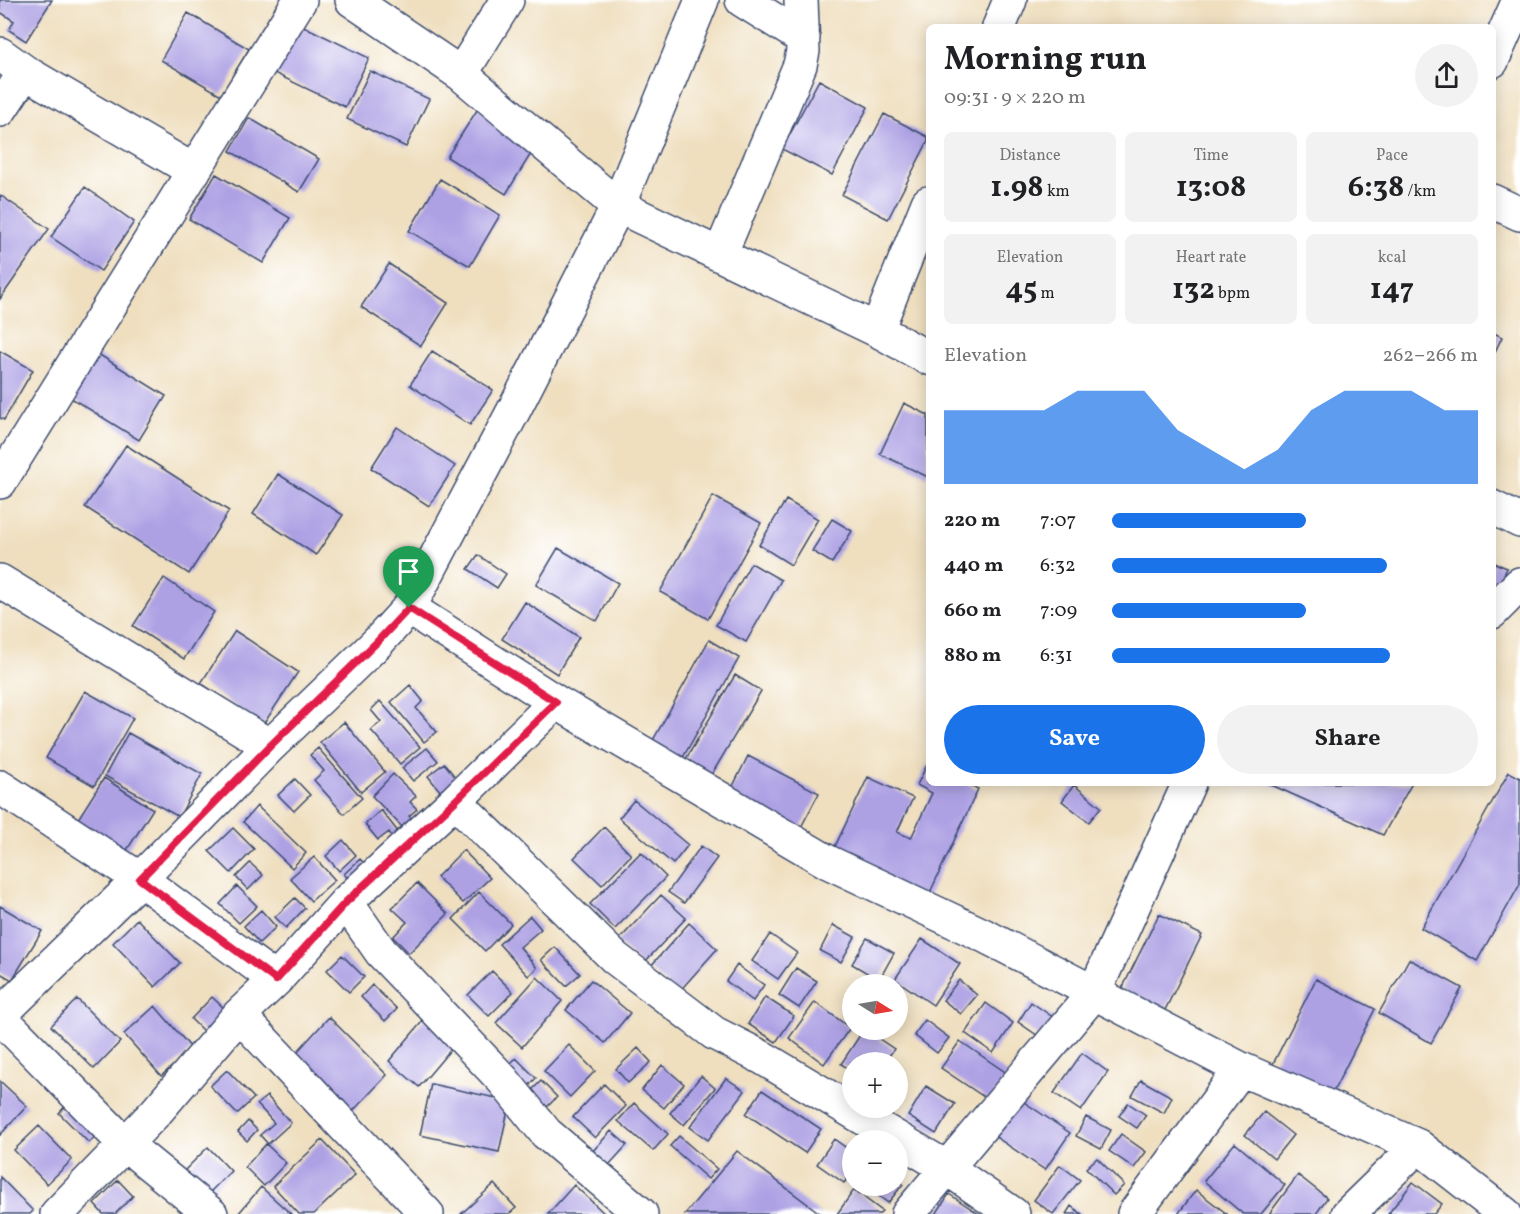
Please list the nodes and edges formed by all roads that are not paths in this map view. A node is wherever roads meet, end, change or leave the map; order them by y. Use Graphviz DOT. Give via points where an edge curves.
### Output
graph roads {
  1 [pos="300,0"];
  2 [pos="352,0"];
  3 [pos="507,0"];
  4 [pos="702,0"];
  5 [pos="742,0"];
  6 [pos="801,0"];
  7 [pos="1010,0"];
  8 [pos="1519,0"];
  9 [pos="1000,24"];
  10 [pos="803,38"];
  11 [pos="1496,52"];
  12 [pos="13,63"];
  13 [pos="461,74"];
  14 [pos="0,111"];
  15 [pos="194,171"];
  16 [pos="1496,203"];
  17 [pos="618,206"];
  18 [pos="926,208"];
  19 [pos="1520,214"];
  20 [pos="720,255"];
  21 [pos="877,330"];
  22 [pos="926,357"];
  23 [pos="0,482"];
  24 [pos="1496,509"];
  25 [pos="1520,521"];
  26 [pos="0,581"];
  27 [pos="1520,584"];
  28 [pos="409,608"];
  29 [pos="1496,608"];
  30 [pos="556,702"];
  31 [pos="270,746"];
  32 [pos="1186,786"];
  33 [pos="0,787"];
  34 [pos="455,801"];
  35 [pos="140,879"];
  36 [pos="346,902"];
  37 [pos="276,980"];
  38 [pos="1094,993"];
  39 [pos="239,1015"];
  40 [pos="0,1016"];
  41 [pos="1241,1069"];
  42 [pos="125,1144"];
  43 [pos="1418,1146"];
  44 [pos="947,1168"];
  45 [pos="57,1214"];
  46 [pos="212,1214"];
  47 [pos="427,1214"];
  48 [pos="641,1214"];
  49 [pos="908,1214"];
  50 [pos="1013,1214"];
  51 [pos="1134,1214"];
  52 [pos="1348,1214"];
  53 [pos="1505,1214"];
  1 -- 15 [label="street"];
  2 -- 13 [label="street"];
  3 -- 13 [label="street"];
  4 -- 17 [label="street"];
  5 -- 10 [label="street"];
  6 -- 10 [label="street"];
  7 -- 9 [label="street"];
  8 -- 11 [label="street"];
  10 -- 20 [label="street" via="800,65"];
  12 -- 14 [label="street"];
  12 -- 15 [label="street"];
  13 -- 17 [label="street"];
  15 -- 23 [label="street"];
  16 -- 19 [label="street"];
  17 -- 20 [label="street"];
  17 -- 28 [label="street"];
  18 -- 21 [label="street"];
  20 -- 21 [label="street"];
  21 -- 22 [label="street"];
  24 -- 25 [label="street"];
  26 -- 31 [label="street"];
  27 -- 29 [label="street"];
  28 -- 30 [label="street"];
  28 -- 31 [label="street"];
  30 -- 34 [label="street"];
  30 -- 38 [label="street" via="828,862"];
  31 -- 35 [label="street"];
  32 -- 38 [label="street"];
  33 -- 35 [label="street"];
  34 -- 36 [label="street"];
  34 -- 44 [label="street" via="615,958 705,1026"];
  35 -- 37 [label="street"];
  35 -- 40 [label="street"];
  36 -- 37 [label="street"];
  36 -- 48 [label="street" via="381,952 503,1080 546,1133"];
  37 -- 39 [label="street"];
  38 -- 41 [label="street"];
  38 -- 44 [label="street"];
  39 -- 42 [label="street"];
  39 -- 47 [label="street"];
  40 -- 42 [label="street"];
  41 -- 43 [label="street"];
  41 -- 51 [label="street"];
  42 -- 45 [label="street"];
  42 -- 46 [label="street"];
  43 -- 52 [label="street"];
  43 -- 53 [label="street"];
  44 -- 49 [label="street"];
  44 -- 50 [label="street"];
}
